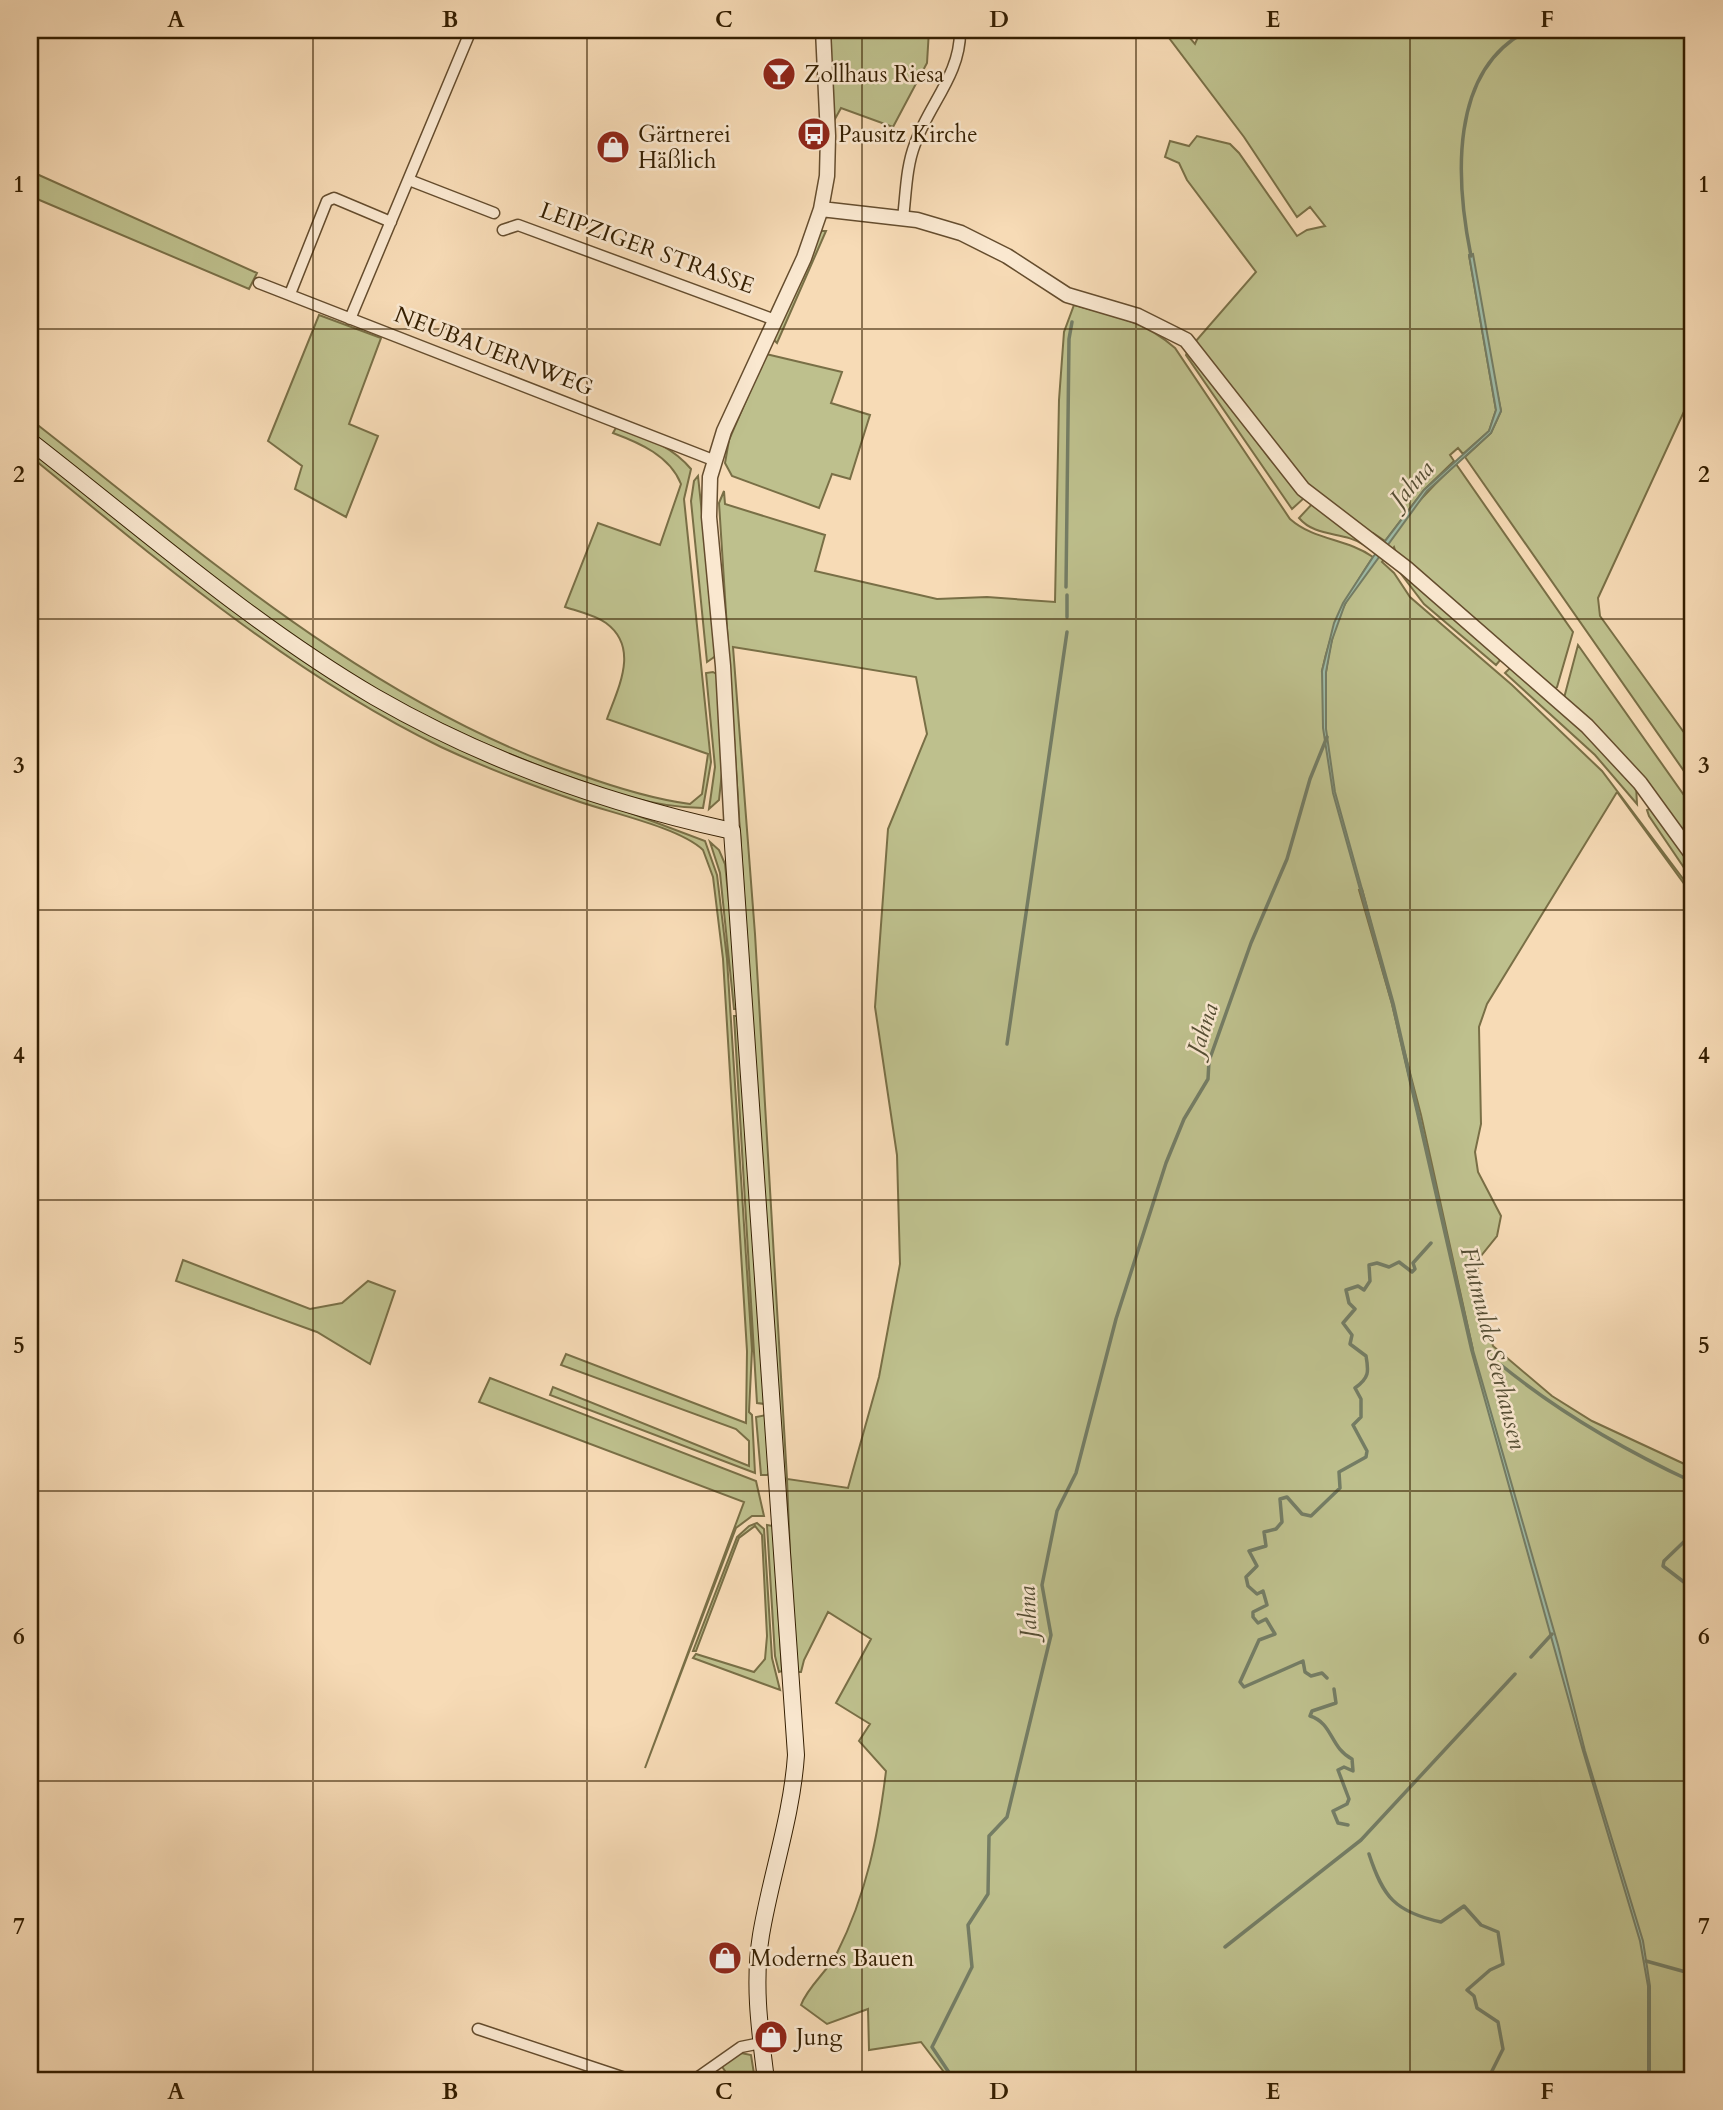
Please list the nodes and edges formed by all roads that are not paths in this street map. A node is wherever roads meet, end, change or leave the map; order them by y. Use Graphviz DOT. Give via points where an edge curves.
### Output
graph roads {
  1 [pos="471,30"];
  2 [pos="823,30"];
  3 [pos="960,30"];
  4 [pos="409,180"];
  5 [pos="821,209"];
  6 [pos="494,213"];
  7 [pos="903,218"];
  8 [pos="391,222"];
  9 [pos="503,230"];
  10 [pos="260,283"];
  11 [pos="290,294"];
  12 [pos="350,319"];
  13 [pos="775,320"];
  14 [pos="30,440"];
  15 [pos="713,460"];
  16 [pos="732,831"];
  17 [pos="1693,856"];
  18 [pos="478,2029"];
  19 [pos="761,2043"];
  20 [pos="631,2080"];
  21 [pos="694,2080"];
  22 [pos="766,2080"];
  1 -- 4 [label="street"];
  2 -- 5 [label="street, LEIPZIGER STRASSE" via="828,136"];
  3 -- 7 [label="street" via="952,74 915,144"];
  4 -- 6 [label="street"];
  4 -- 8 [label="street"];
  5 -- 7 [label="street"];
  5 -- 13 [label="street, LEIPZIGER STRASSE"];
  7 -- 17 [label="street" via="961,233 1067,295 1138,316 1186,340 1295,480 1608,747"];
  8 -- 11 [label="street" via="334,198 327,201"];
  8 -- 12 [label="street"];
  9 -- 13 [label="street, LEIPZIGER STRASSE" via="518,225"];
  10 -- 11 [label="street, NEUBAUERNWEG"];
  11 -- 12 [label="street, NEUBAUERNWEG"];
  12 -- 15 [label="street, NEUBAUERNWEG"];
  13 -- 15 [label="street, LEIPZIGER STRASSE"];
  14 -- 16 [label="main road" via="234,600 377,698 515,764 660,814"];
  15 -- 16 [label="street, LEIPZIGER STRASSE" via="708,497"];
  16 -- 19 [label="main road" via="794,1772 761,1937 757,1983"];
  18 -- 20 [label="street"];
  19 -- 21 [label="street" via="741,2047"];
  19 -- 22 [label="main road"];
}
